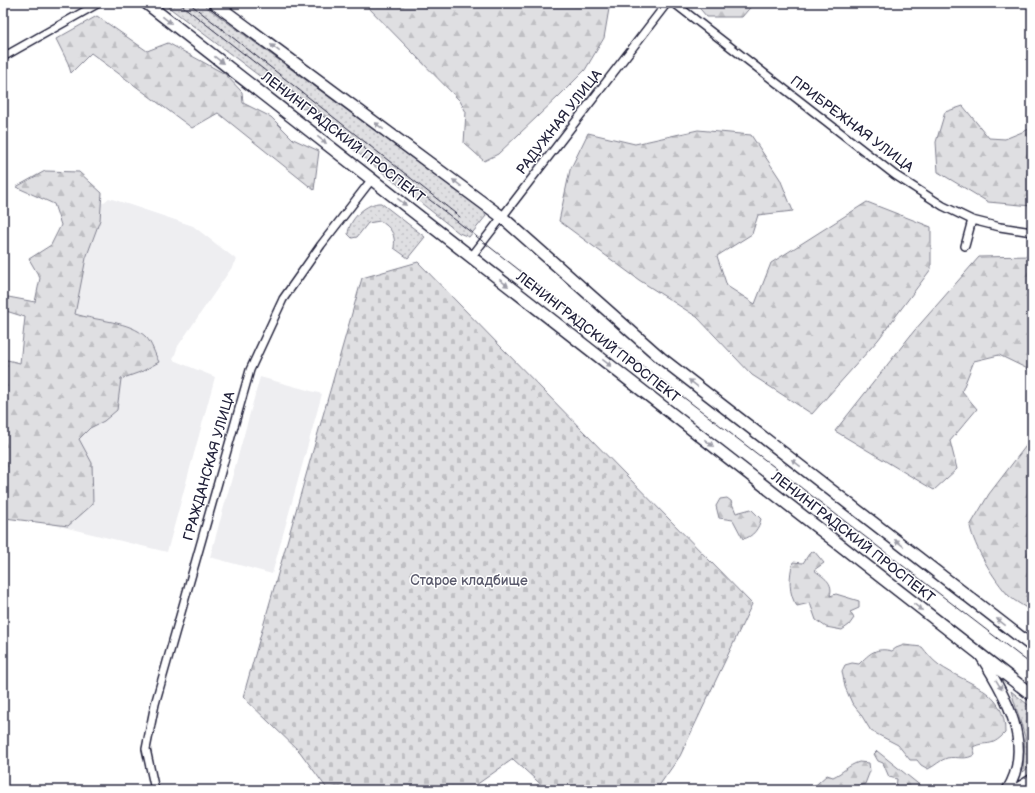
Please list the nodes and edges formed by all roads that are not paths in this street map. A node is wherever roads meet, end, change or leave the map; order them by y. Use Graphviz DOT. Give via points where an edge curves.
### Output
graph roads {
  1 [pos="99,3"];
  2 [pos="146,3"];
  3 [pos="214,3"];
  4 [pos="667,3"];
  5 [pos="674,3"];
  6 [pos="3,57"];
  7 [pos="372,178"];
  8 [pos="502,217"];
  9 [pos="972,220"];
  10 [pos="1032,232"];
  11 [pos="964,246"];
  12 [pos="472,256"];
  13 [pos="1032,646"];
  14 [pos="978,653"];
  15 [pos="1032,695"];
  16 [pos="1032,778"];
  17 [pos="155,790"];
  18 [pos="1007,790"];
  19 [pos="1014,790"];
  1 -- 6 [label="street"];
  2 -- 7 [label="main road, ЛЕНИНГРАДСКИЙ ПРОСПЕКТ, one-way"];
  8 -- 3 [label="main road, ЛЕНИНГРАДСКИЙ ПРОСПЕКТ, one-way"];
  4 -- 8 [label="street, РАДУЖНАЯ УЛИЦА"];
  5 -- 9 [label="street, ПРИБРЕЖНАЯ УЛИЦА" via="895,175 943,206"];
  7 -- 12 [label="main road, ЛЕНИНГРАДСКИЙ ПРОСПЕКТ, one-way"];
  7 -- 17 [label="street, ГРАЖДАНСКАЯ УЛИЦА" via="283,299 250,370 155,704 146,749"];
  8 -- 12 [label="street, РАДУЖНАЯ УЛИЦА"];
  13 -- 8 [label="main road, ЛЕНИНГРАДСКИЙ ПРОСПЕКТ, one-way" via="661,358"];
  9 -- 10 [label="street, ПРИБРЕЖНАЯ УЛИЦА"];
  9 -- 11 [label="street"];
  12 -- 14 [label="main road, ЛЕНИНГРАДСКИЙ ПРОСПЕКТ, one-way"];
  14 -- 15 [label="main road, ЛЕНИНГРАДСКИЙ ПРОСПЕКТ"];
  14 -- 18 [label="street, one-way" via="1001,688 1015,722 1017,759 1014,775"];
  16 -- 19 [label="street"];
}
